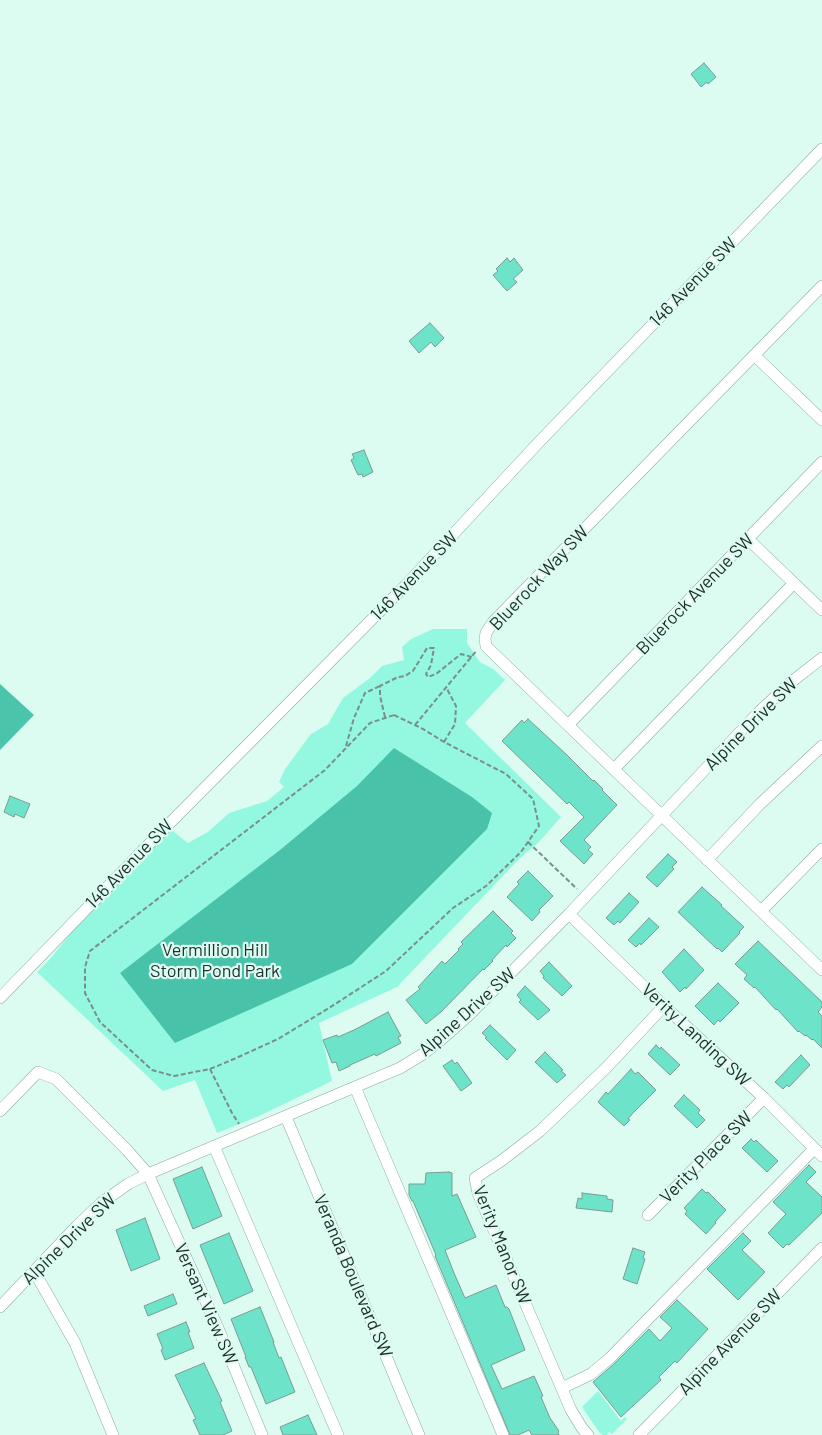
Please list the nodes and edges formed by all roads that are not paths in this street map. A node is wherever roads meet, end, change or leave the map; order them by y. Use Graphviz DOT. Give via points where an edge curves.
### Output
graph roads {
  1 [pos="822,149"];
  2 [pos="822,286"];
  3 [pos="754,355"];
  4 [pos="822,420"];
  5 [pos="822,462"];
  6 [pos="748,539"];
  7 [pos="794,583"];
  8 [pos="822,610"];
  9 [pos="822,658"];
  10 [pos="568,725"];
  11 [pos="822,746"];
  12 [pos="614,769"];
  13 [pos="662,816"];
  14 [pos="822,848"];
  15 [pos="707,860"];
  16 [pos="760,911"];
  17 [pos="569,914"];
  18 [pos="819,962"];
  19 [pos="0,998"];
  20 [pos="664,1006"];
  21 [pos="355,1087"];
  22 [pos="764,1098"];
  23 [pos="0,1111"];
  24 [pos="286,1117"];
  25 [pos="214,1146"];
  26 [pos="818,1153"];
  27 [pos="148,1174"];
  28 [pos="648,1216"];
  29 [pos="822,1248"];
  30 [pos="34,1271"];
  31 [pos="0,1307"];
  32 [pos="562,1388"];
  33 [pos="113,1435"];
  34 [pos="262,1435"];
  35 [pos="338,1435"];
  36 [pos="419,1435"];
  37 [pos="503,1435"];
  38 [pos="588,1435"];
  39 [pos="639,1435"];
  1 -- 19 [label="street, 146 Avenue SW" via="406,585"];
  2 -- 3 [label="street, Bluerock Way SW"];
  3 -- 4 [label="street"];
  3 -- 10 [label="street, Bluerock Way SW" via="486,633 486,646"];
  5 -- 6 [label="street, Bluerock Avenue SW"];
  6 -- 7 [label="street"];
  6 -- 10 [label="street, Bluerock Avenue SW"];
  7 -- 8 [label="street"];
  7 -- 12 [label="street"];
  9 -- 13 [label="street, Alpine Drive SW" via="758,712"];
  10 -- 12 [label="street, Bluerock Way SW"];
  11 -- 15 [label="street"];
  12 -- 13 [label="street, Bluerock Way SW"];
  13 -- 15 [label="street, Bluerock Way SW"];
  13 -- 17 [label="street, Alpine Drive SW"];
  14 -- 16 [label="street"];
  15 -- 16 [label="street, Bluerock Way SW"];
  16 -- 18 [label="street, Bluerock Way SW"];
  17 -- 20 [label="street, Verity Landing SW"];
  17 -- 21 [label="street, Alpine Drive SW" via="442,1040 400,1068"];
  20 -- 22 [label="street, Verity Landing SW"];
  20 -- 32 [label="street, Verity Manor SW" via="540,1131 475,1178 478,1193"];
  21 -- 24 [label="street, Alpine Drive SW"];
  21 -- 37 [label="street"];
  22 -- 26 [label="street, Verity Landing SW"];
  22 -- 28 [label="street, Verity Place SW"];
  23 -- 27 [label="street, Versant View SW" via="38,1072 56,1079"];
  24 -- 25 [label="street, Alpine Drive SW"];
  24 -- 36 [label="street, Veranda Boulevard SW"];
  25 -- 27 [label="street, Alpine Drive SW"];
  25 -- 35 [label="street"];
  26 -- 32 [label="street" via="610,1358 591,1374"];
  27 -- 30 [label="street, Alpine Drive SW" via="102,1203"];
  27 -- 34 [label="street, Versant View SW" via="218,1328"];
  29 -- 39 [label="street, Alpine Avenue SW"];
  30 -- 31 [label="street, Alpine Drive SW"];
  30 -- 33 [label="street" via="75,1342"];
  32 -- 38 [label="street, Verity Manor SW" via="571,1410"];
}
